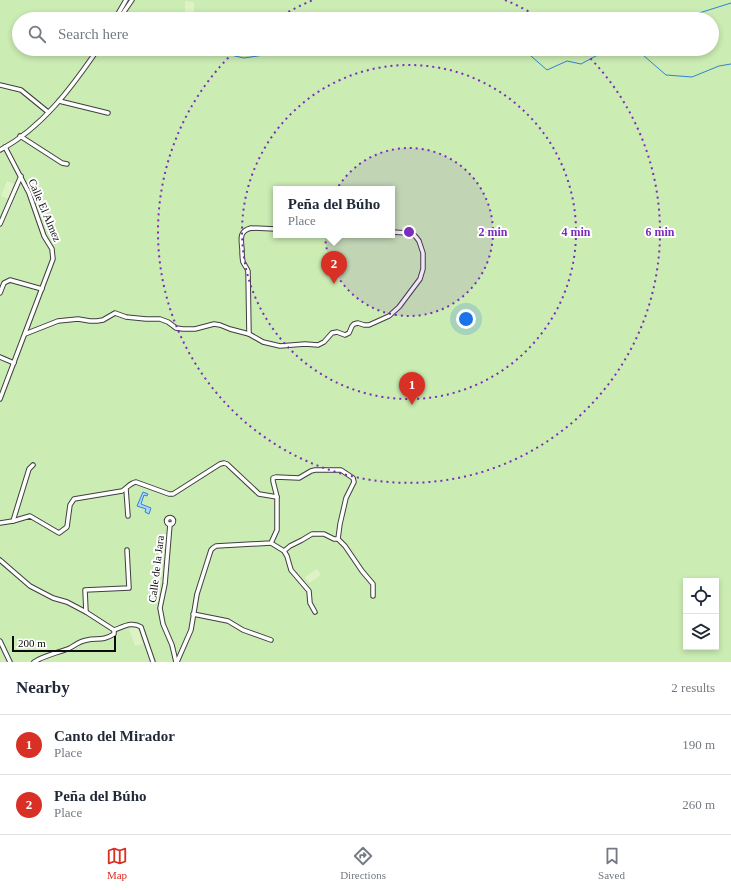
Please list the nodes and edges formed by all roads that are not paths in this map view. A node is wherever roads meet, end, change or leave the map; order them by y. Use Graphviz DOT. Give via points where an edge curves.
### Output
graph roads {
  1 [pos="126,0"];
  2 [pos="132,0"];
  3 [pos="119,12"];
  4 [pos="124,12"];
  5 [pos="93,56"];
  6 [pos="0,85"];
  7 [pos="59,101"];
  8 [pos="48,112"];
  9 [pos="108,113"];
  10 [pos="20,136"];
  11 [pos="5,147"];
  12 [pos="0,150"];
  13 [pos="67,164"];
  14 [pos="21,176"];
  15 [pos="0,224"];
  16 [pos="273,229"];
  17 [pos="395,232"];
  18 [pos="42,289"];
  19 [pos="0,293"];
  20 [pos="25,334"];
  21 [pos="249,334"];
  22 [pos="0,356"];
  23 [pos="14,363"];
  24 [pos="0,400"];
  25 [pos="33,465"];
  26 [pos="126,489"];
  27 [pos="277,497"];
  28 [pos="128,516"];
  29 [pos="13,521"];
  30 [pos="0,523"];
  31 [pos="170,524"];
  32 [pos="338,539"];
  33 [pos="271,542"];
  34 [pos="127,550"];
  35 [pos="284,551"];
  36 [pos="0,560"];
  37 [pos="374,596"];
  38 [pos="86,612"];
  39 [pos="315,612"];
  40 [pos="193,614"];
  41 [pos="114,630"];
  42 [pos="270,640"];
  43 [pos="0,641"];
  44 [pos="178,661"];
  45 [pos="10,662"];
  46 [pos="34,662"];
  47 [pos="153,662"];
  1 -- 3 [label="street"];
  2 -- 4 [label="street"];
  5 -- 7 [label="street"];
  6 -- 8 [label="street" via="21,90"];
  7 -- 8 [label="street"];
  7 -- 9 [label="street"];
  8 -- 10 [label="street"];
  10 -- 11 [label="street"];
  10 -- 13 [label="street"];
  11 -- 12 [label="street"];
  11 -- 14 [label="street, Calle El Almez"];
  14 -- 15 [label="street"];
  14 -- 18 [label="street, Calle El Almez" via="52,249 53,259"];
  16 -- 21 [label="street" via="247,229 241,238 242,259 248,271"];
  17 -- 21 [label="street" via="413,234 416,237 423,253 423,269 420,279 389,316 369,325 354,324 349,333 332,333 324,342 318,344 280,346 263,342"];
  18 -- 19 [label="street" via="10,280 4,283"];
  18 -- 20 [label="street"];
  20 -- 21 [label="street" via="58,321 97,321 115,313 126,317 160,319 183,330 214,324"];
  20 -- 23 [label="street"];
  22 -- 23 [label="street"];
  23 -- 24 [label="street"];
  25 -- 29 [label="street" via="29,469"];
  26 -- 27 [label="street" via="132,482 136,482 173,494 224,463 259,494"];
  26 -- 28 [label="street"];
  26 -- 29 [label="street" via="74,499 70,505 67,527 59,533 30,516"];
  27 -- 32 [label="street" via="272,481 276,477 299,478 315,470 341,470 353,478 354,482 346,498"];
  27 -- 33 [label="street" via="277,530"];
  29 -- 30 [label="street"];
  31 -- 44 [label="street, Calle de la Jara" via="165,584 160,608 163,624"];
  32 -- 35 [label="street" via="324,534 312,534"];
  32 -- 37 [label="street" via="373,584"];
  33 -- 35 [label="street"];
  33 -- 40 [label="street" via="213,548"];
  34 -- 38 [label="street" via="129,588 85,590"];
  35 -- 39 [label="street" via="291,570 309,591 310,603"];
  36 -- 38 [label="street" via="30,586"];
  38 -- 41 [label="street"];
  40 -- 42 [label="street" via="228,621 243,630"];
  40 -- 44 [label="street" via="191,630"];
  41 -- 46 [label="street" via="114,634 107,638 78,642"];
  41 -- 47 [label="street" via="133,624 141,627"];
  43 -- 45 [label="street"];
}
